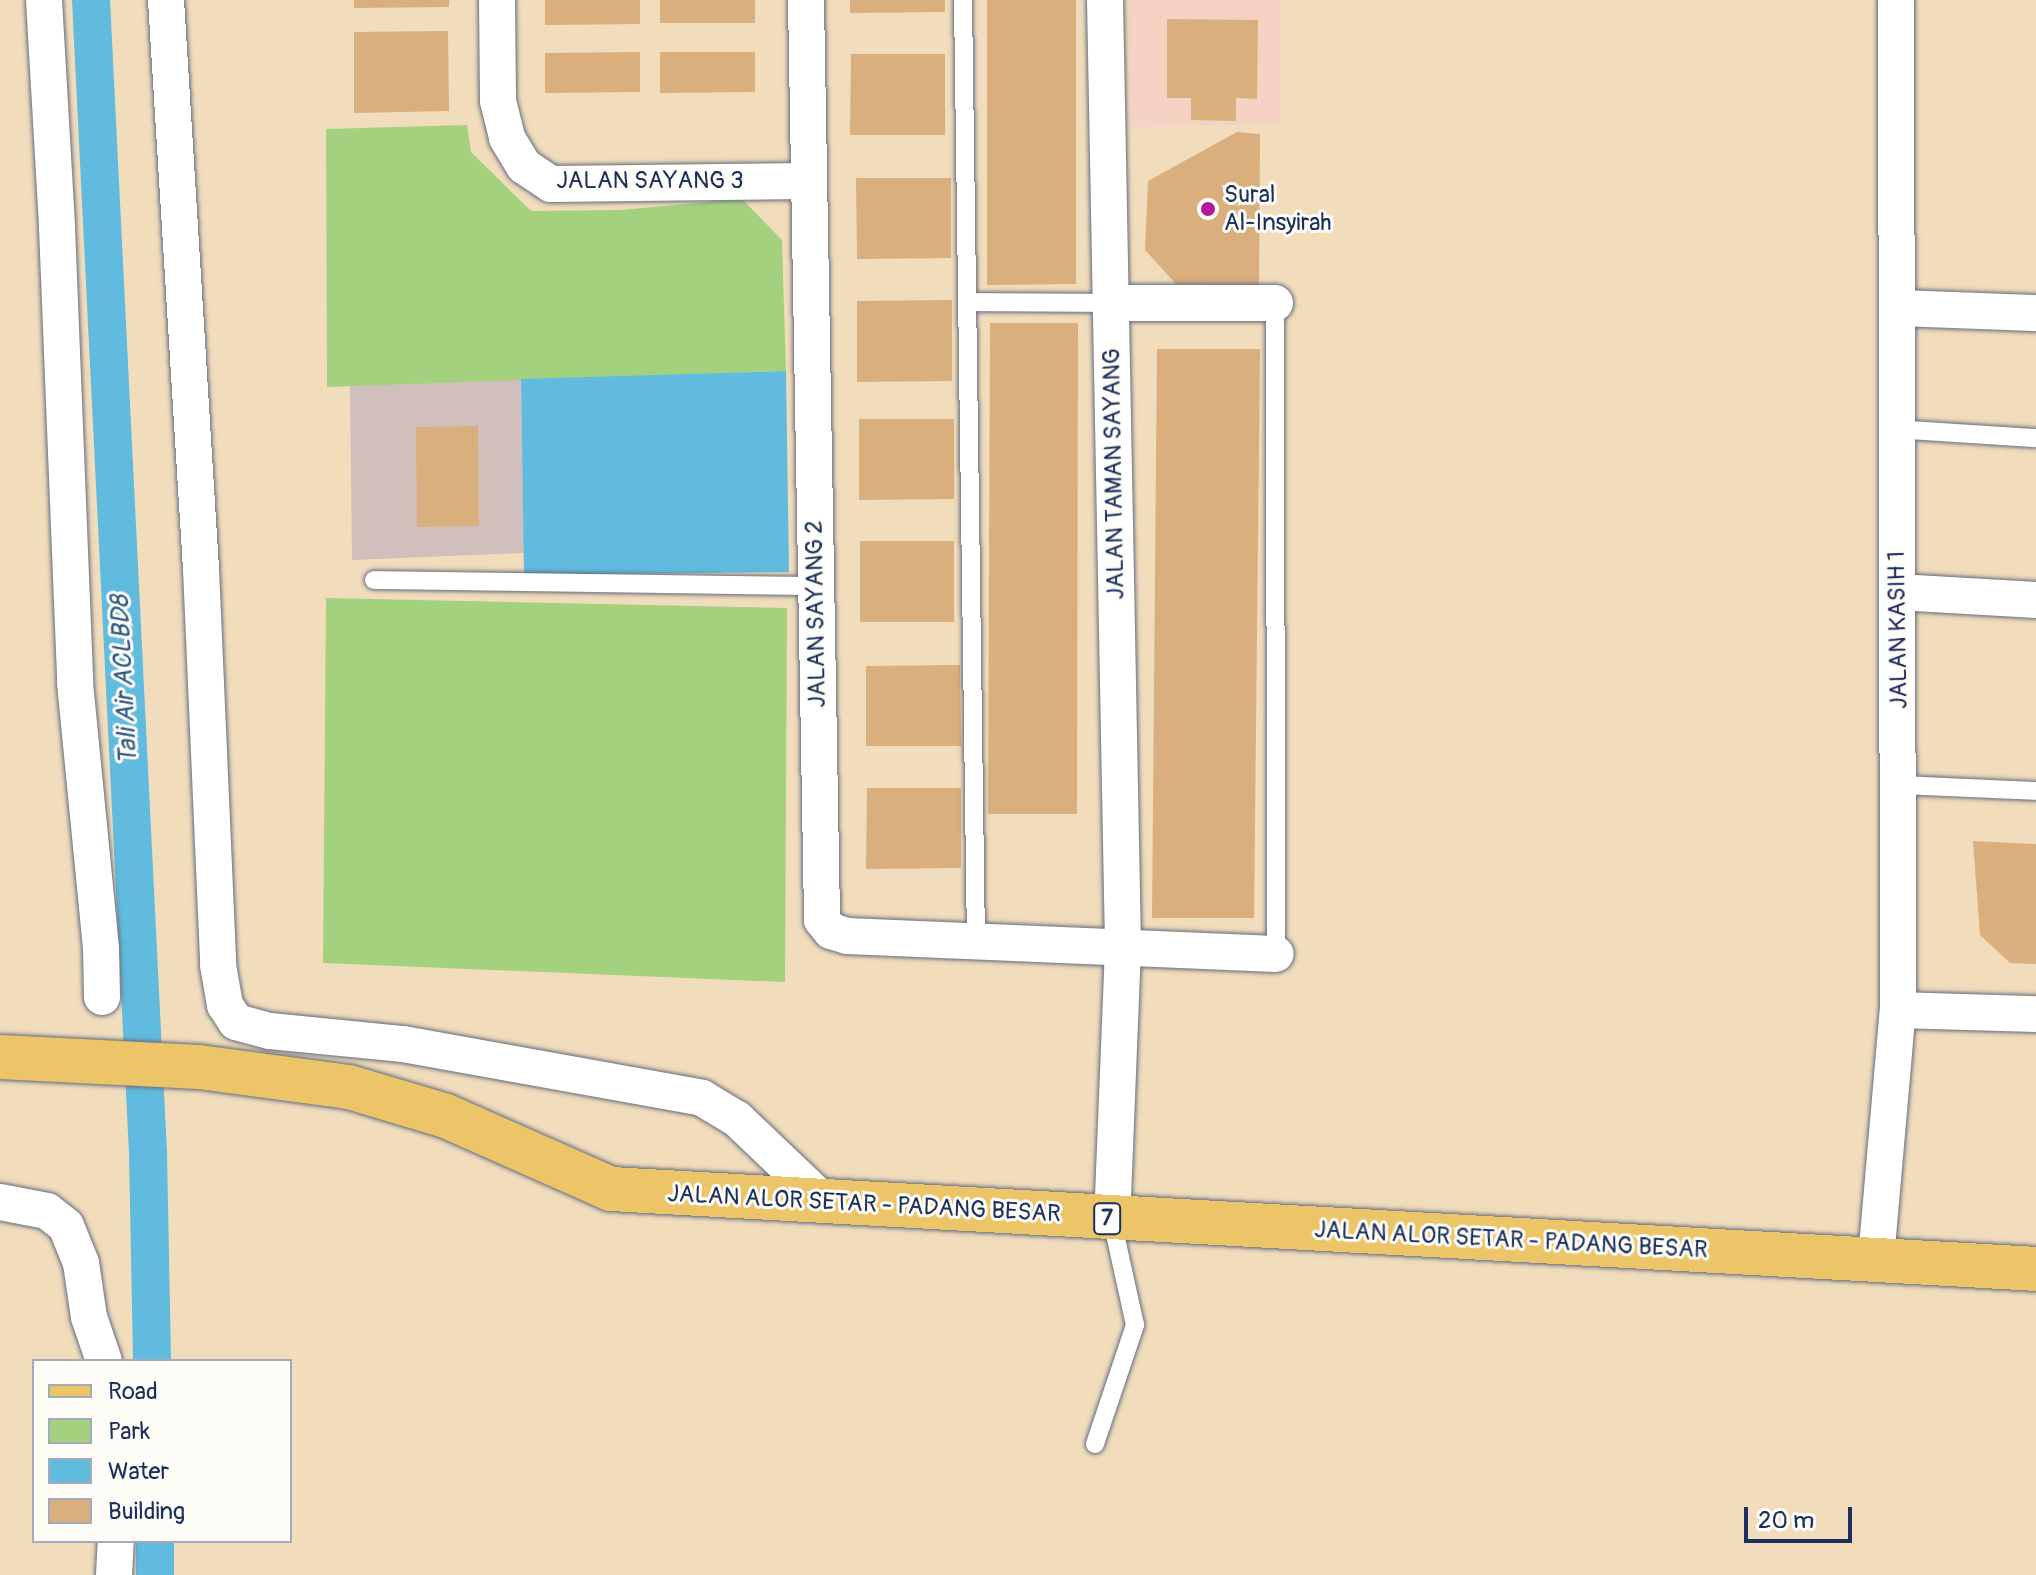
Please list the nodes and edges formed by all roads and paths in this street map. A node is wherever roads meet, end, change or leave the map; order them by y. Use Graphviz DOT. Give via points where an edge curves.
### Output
graph roads {
  1 [pos="44,0"];
  2 [pos="166,0"];
  3 [pos="497,0"];
  4 [pos="806,0"];
  5 [pos="963,0"];
  6 [pos="1105,0"];
  7 [pos="1896,0"];
  8 [pos="809,181"];
  9 [pos="967,302"];
  10 [pos="1110,303"];
  11 [pos="1275,303"];
  12 [pos="1897,308"];
  13 [pos="2036,313"];
  14 [pos="1895,429"];
  15 [pos="2036,438"];
  16 [pos="374,580"];
  17 [pos="815,586"];
  18 [pos="1898,592"];
  19 [pos="2036,600"];
  20 [pos="1899,785"];
  21 [pos="2036,791"];
  22 [pos="976,941"];
  23 [pos="1123,948"];
  24 [pos="1276,954"];
  25 [pos="102,997"];
  26 [pos="1898,1010"];
  27 [pos="2036,1014"];
  28 [pos="0,1057"];
  29 [pos="821,1199"];
  30 [pos="0,1202"];
  31 [pos="1112,1220"];
  32 [pos="1876,1259"];
  33 [pos="2036,1269"];
  34 [pos="103,1359"];
  35 [pos="1095,1444"];
  36 [pos="116,1543"];
  37 [pos="114,1575"];
  1 -- 25 [label="street" via="75,683"];
  2 -- 29 [label="street" via="201,569 218,965 225,1005 236,1022 270,1031 403,1044 702,1098 737,1119"];
  3 -- 8 [label="street, JALAN SAYANG 3" via="498,101 507,138 524,166 551,184"];
  4 -- 8 [label="street, JALAN SAYANG 2"];
  5 -- 9 [label="lane"];
  6 -- 10 [label="street, JALAN TAMAN SAYANG"];
  7 -- 12 [label="street, JALAN KASIH 1"];
  8 -- 17 [label="street, JALAN SAYANG 2"];
  9 -- 10 [label="lane"];
  9 -- 22 [label="lane"];
  10 -- 11 [label="street"];
  10 -- 23 [label="street, JALAN TAMAN SAYANG"];
  11 -- 24 [label="lane"];
  12 -- 13 [label="street"];
  12 -- 14 [label="street, JALAN KASIH 1"];
  14 -- 15 [label="lane"];
  14 -- 18 [label="street, JALAN KASIH 1"];
  16 -- 17 [label="lane"];
  17 -- 22 [label="street, JALAN SAYANG 2" via="822,920 831,931 847,936"];
  18 -- 19 [label="street"];
  18 -- 20 [label="street, JALAN KASIH 1"];
  20 -- 21 [label="lane"];
  20 -- 26 [label="street, JALAN KASIH 1"];
  22 -- 23 [label="street, JALAN SAYANG 2"];
  23 -- 24 [label="street, JALAN SAYANG 2"];
  23 -- 31 [label="street, JALAN TAMAN SAYANG"];
  26 -- 27 [label="street"];
  26 -- 32 [label="street, JALAN KASIH 1"];
  28 -- 29 [label="main road, JALAN ALOR SETAR - PADANG BESAR / 7" via="199,1067 349,1087 446,1116 611,1189"];
  29 -- 31 [label="main road, JALAN ALOR SETAR - PADANG BESAR / 7"];
  30 -- 34 [label="street" via="47,1211 66,1226 81,1263 89,1317"];
  31 -- 32 [label="main road, JALAN ALOR SETAR - PADANG BESAR / 7"];
  31 -- 35 [label="lane" via="1135,1325"];
  32 -- 33 [label="main road, JALAN ALOR SETAR - PADANG BESAR / 7"];
  36 -- 37 [label="street"];
}
